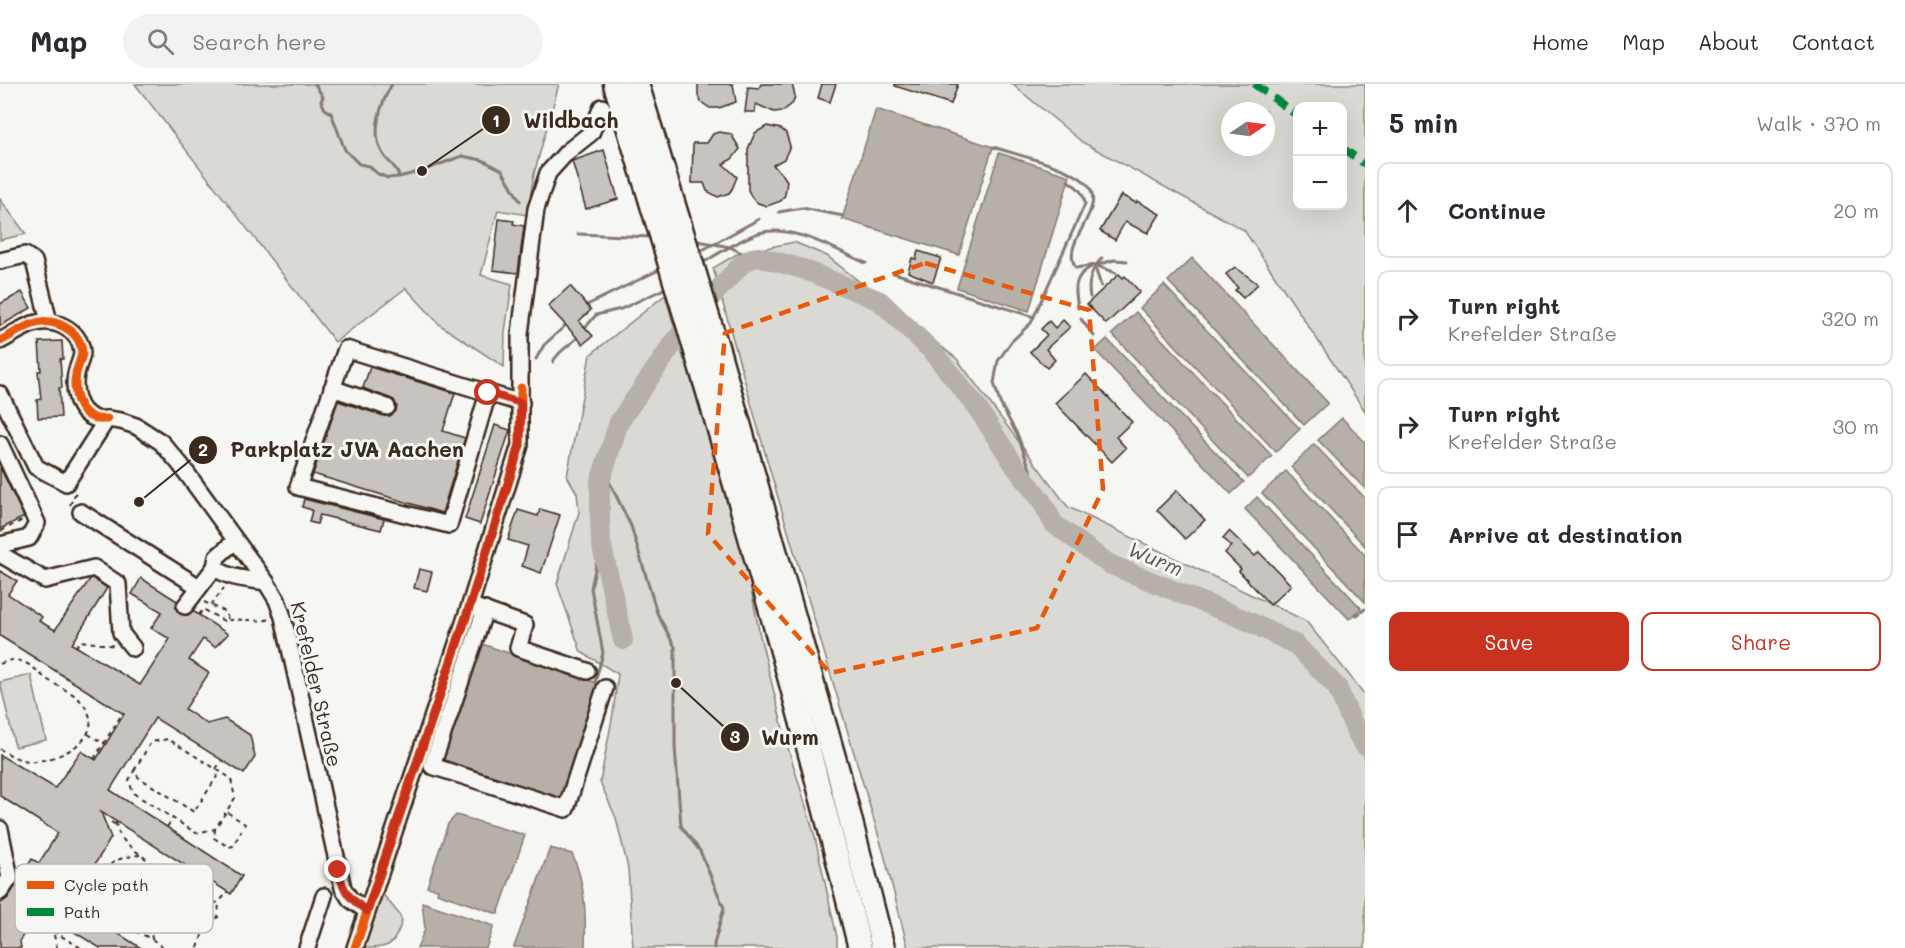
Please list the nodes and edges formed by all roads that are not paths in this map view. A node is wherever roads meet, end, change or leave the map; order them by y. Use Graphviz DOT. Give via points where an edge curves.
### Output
graph roads {
  1 [pos="615,84"];
  2 [pos="637,84"];
  3 [pos="602,107"];
  4 [pos="0,261"];
  5 [pos="49,322"];
  6 [pos="0,341"];
  7 [pos="708,353"];
  8 [pos="332,388"];
  9 [pos="488,393"];
  10 [pos="0,394"];
  11 [pos="521,396"];
  12 [pos="387,407"];
  13 [pos="107,420"];
  14 [pos="0,444"];
  15 [pos="81,512"];
  16 [pos="235,541"];
  17 [pos="0,545"];
  18 [pos="0,554"];
  19 [pos="215,567"];
  20 [pos="266,582"];
  21 [pos="199,587"];
  22 [pos="470,605"];
  23 [pos="185,606"];
  24 [pos="485,610"];
  25 [pos="133,648"];
  26 [pos="587,671"];
  27 [pos="605,688"];
  28 [pos="0,829"];
  29 [pos="843,880"];
  30 [pos="0,892"];
  31 [pos="324,896"];
  32 [pos="367,911"];
  33 [pos="308,948"];
  34 [pos="355,948"];
  35 [pos="848,948"];
  36 [pos="860,948"];
  37 [pos="883,948"];
  1 -- 7 [label="highway"];
  2 -- 7 [label="highway"];
  3 -- 11 [label="street" via="591,133 548,174 536,209 520,334"];
  4 -- 5 [label="street" via="25,255 34,261"];
  5 -- 6 [label="street" via="34,324"];
  5 -- 13 [label="street, Krefelder Straße" via="64,326 78,340 82,354 76,375 78,401 94,419"];
  7 -- 29 [label="highway" via="761,578"];
  7 -- 37 [label="highway" via="839,775"];
  8 -- 9 [label="street" via="346,349"];
  8 -- 9 [label="street" via="298,487 449,525"];
  8 -- 12 [label="street"];
  9 -- 11 [label="street"];
  10 -- 13 [label="street" via="36,467 66,483"];
  11 -- 22 [label="street" via="520,445"];
  13 -- 16 [label="street, Krefelder Straße" via="136,426 160,442"];
  14 -- 17 [label="street" via="37,524 29,538"];
  15 -- 21 [label="street"];
  16 -- 19 [label="street" via="217,557"];
  16 -- 20 [label="street, Krefelder Straße"];
  18 -- 25 [label="street" via="45,580 94,568 118,584 121,633"];
  19 -- 20 [label="street" via="232,576"];
  19 -- 21 [label="street"];
  20 -- 32 [label="street, Krefelder Straße" via="283,617 343,888 350,899"];
  21 -- 23 [label="street"];
  22 -- 24 [label="street"];
  22 -- 32 [label="street"];
  24 -- 26 [label="street" via="525,625 518,648"];
  24 -- 27 [label="street" via="432,766 573,811"];
  28 -- 30 [label="street" via="10,878"];
  29 -- 35 [label="highway"];
  29 -- 36 [label="highway"];
  31 -- 33 [label="street"];
  32 -- 34 [label="street"];
}
